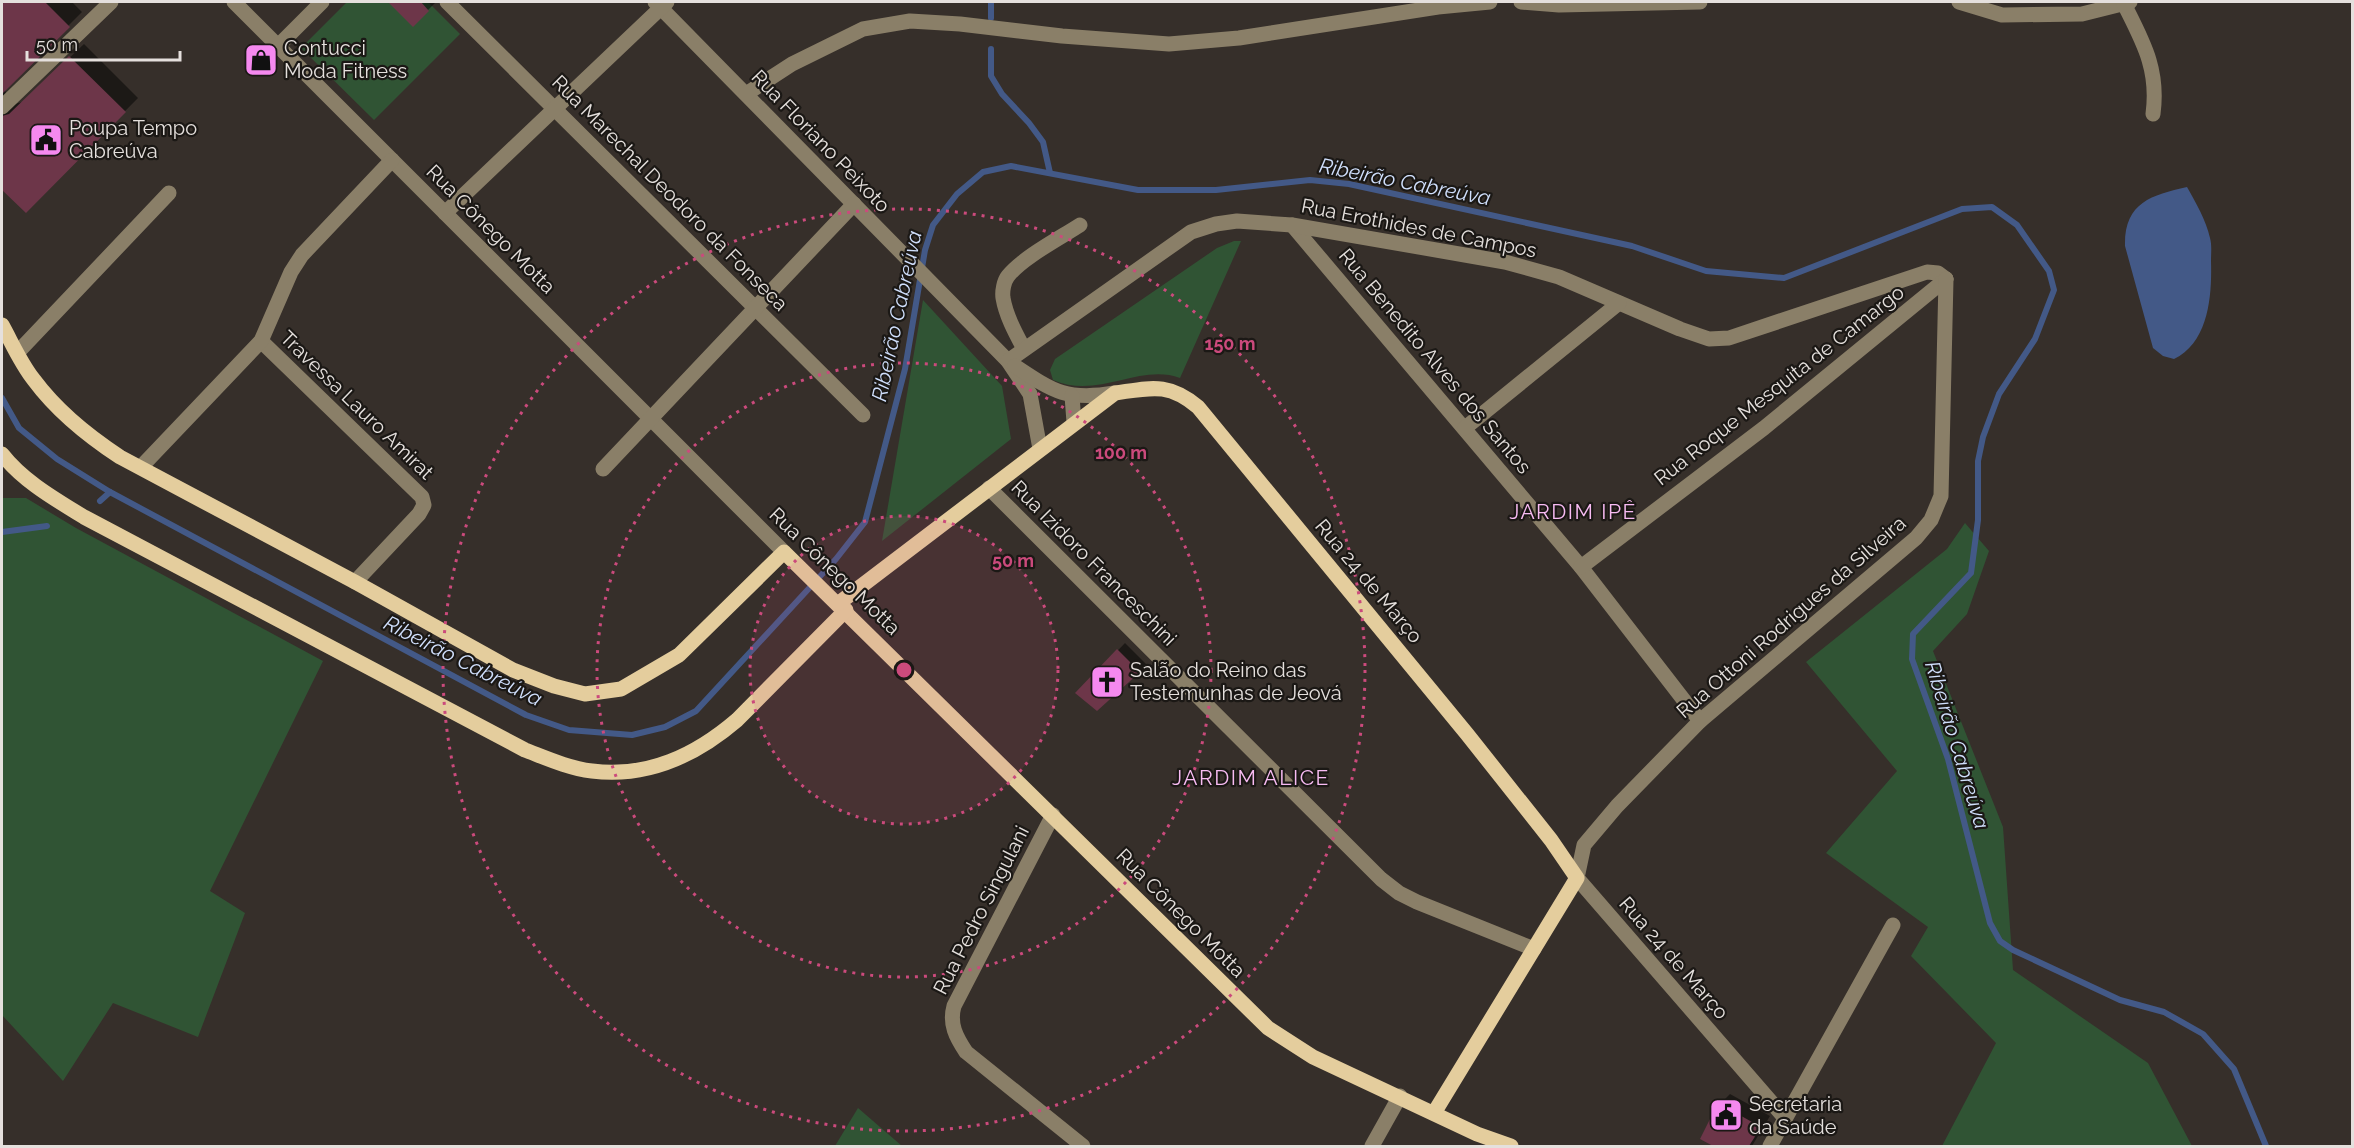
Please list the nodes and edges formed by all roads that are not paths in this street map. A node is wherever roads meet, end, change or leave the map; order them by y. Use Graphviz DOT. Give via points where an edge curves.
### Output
graph roads {
  1 [pos="111,2"];
  2 [pos="234,2"];
  3 [pos="322,2"];
  4 [pos="447,2"];
  5 [pos="1490,2"];
  6 [pos="1521,2"];
  7 [pos="1700,2"];
  8 [pos="1959,2"];
  9 [pos="2127,2"];
  10 [pos="661,3"];
  11 [pos="278,46"];
  12 [pos="746,94"];
  13 [pos="2,107"];
  14 [pos="554,109"];
  15 [pos="2153,114"];
  16 [pos="392,160"];
  17 [pos="169,193"];
  18 [pos="854,204"];
  19 [pos="445,213"];
  20 [pos="1080,225"];
  21 [pos="1292,225"];
  22 [pos="1946,279"];
  23 [pos="1619,303"];
  24 [pos="755,308"];
  25 [pos="2,325"];
  26 [pos="261,340"];
  27 [pos="1024,350"];
  28 [pos="18,352"];
  29 [pos="1008,361"];
  30 [pos="1115,393"];
  31 [pos="1072,396"];
  32 [pos="863,415"];
  33 [pos="651,418"];
  34 [pos="1074,422"];
  35 [pos="1465,428"];
  36 [pos="1040,449"];
  37 [pos="3,459"];
  38 [pos="141,467"];
  39 [pos="603,469"];
  40 [pos="989,488"];
  41 [pos="784,552"];
  42 [pos="1581,567"];
  43 [pos="355,582"];
  44 [pos="838,602"];
  45 [pos="1700,721"];
  46 [pos="1053,815"];
  47 [pos="1577,878"];
  48 [pos="1893,925"];
  49 [pos="1533,950"];
  50 [pos="1400,1096"];
  51 [pos="1434,1113"];
  52 [pos="1785,1118"];
  53 [pos="1083,1146"];
  54 [pos="1371,1146"];
  55 [pos="1511,1146"];
  56 [pos="1770,1146"];
  1 -- 13 [label="street"];
  2 -- 11 [label="street, Rua Cônego Motta"];
  3 -- 11 [label="street"];
  4 -- 14 [label="street, Rua Marechal Deodoro da Fonseca"];
  5 -- 12 [label="street" via="1239,38 1169,44 910,21 863,29 792,64"];
  6 -- 7 [label="street"];
  8 -- 9 [label="street" via="2001,15 2082,14"];
  9 -- 15 [label="street" via="2153,70"];
  10 -- 12 [label="street, Rua Floriano Peixoto"];
  10 -- 14 [label="street"];
  11 -- 16 [label="street, Rua Cônego Motta"];
  12 -- 18 [label="street, Rua Floriano Peixoto"];
  14 -- 19 [label="street"];
  14 -- 24 [label="street, Rua Marechal Deodoro da Fonseca"];
  16 -- 19 [label="street, Rua Cônego Motta"];
  16 -- 26 [label="street" via="302,255"];
  17 -- 28 [label="street"];
  18 -- 24 [label="street"];
  18 -- 29 [label="street, Rua Floriano Peixoto"];
  19 -- 33 [label="street, Rua Cônego Motta"];
  20 -- 27 [label="street" via="1032,256 1004,284 1003,297"];
  21 -- 23 [label="street, Rua Erothides de Campos" via="1505,262 1559,277"];
  21 -- 27 [label="street, Rua Erothides de Campos" via="1237,221 1191,232"];
  21 -- 35 [label="street, Rua Benedito Alves dos Santos"];
  22 -- 23 [label="street, Rua Erothides de Campos" via="1927,272 1729,338 1709,339"];
  22 -- 42 [label="street, Rua Roque Mesquita de Camargo" via="1764,428"];
  22 -- 45 [label="street, Rua Ottoni Rodrigues da Silveira" via="1941,496 1931,520 1916,538"];
  23 -- 35 [label="street"];
  24 -- 32 [label="street, Rua Marechal Deodoro da Fonseca"];
  24 -- 33 [label="street"];
  25 -- 28 [label="main road"];
  26 -- 38 [label="street"];
  26 -- 43 [label="street, Travessa Lauro Amirat" via="422,497 424,505 419,514"];
  27 -- 29 [label="street, Rua Erothides de Campos"];
  28 -- 38 [label="main road" via="33,379 70,419 103,446"];
  29 -- 31 [label="street" via="1049,388"];
  29 -- 36 [label="street" via="1030,394"];
  30 -- 31 [label="street"];
  30 -- 34 [label="main road, Rua 24 de Março"];
  30 -- 47 [label="main road, Rua 24 de Março" via="1149,388 1172,390 1198,407 1467,734"];
  31 -- 34 [label="street"];
  33 -- 39 [label="street"];
  33 -- 41 [label="street, Rua Cônego Motta"];
  34 -- 36 [label="main road, Rua 24 de Março"];
  35 -- 42 [label="street, Rua Benedito Alves dos Santos"];
  36 -- 40 [label="main road, Rua 24 de Março"];
  37 -- 44 [label="main road, Rua 24 de Março" via="84,518 525,750 592,771 655,767 699,749 737,720"];
  38 -- 43 [label="main road"];
  40 -- 44 [label="main road, Rua 24 de Março"];
  40 -- 49 [label="street, Rua Izidoro Franceschini" via="1381,879 1417,902"];
  41 -- 43 [label="main road" via="679,655 621,689 585,694 513,670"];
  41 -- 44 [label="main road, Rua Cônego Motta"];
  42 -- 45 [label="street, Rua Benedito Alves dos Santos"];
  44 -- 46 [label="main road, Rua Cônego Motta"];
  45 -- 47 [label="street, Rua Ottoni Rodrigues da Silveira" via="1584,845"];
  46 -- 50 [label="main road, Rua Cônego Motta" via="1268,1028 1313,1057"];
  46 -- 53 [label="street, Rua Pedro Singulani" via="951,1017 966,1052"];
  47 -- 49 [label="main road"];
  47 -- 52 [label="street, Rua 24 de Março"];
  48 -- 52 [label="street"];
  49 -- 51 [label="main road"];
  50 -- 51 [label="main road, Rua Cônego Motta"];
  50 -- 54 [label="street"];
  51 -- 55 [label="main road, Rua Cônego Motta"];
  52 -- 56 [label="street"];
}
